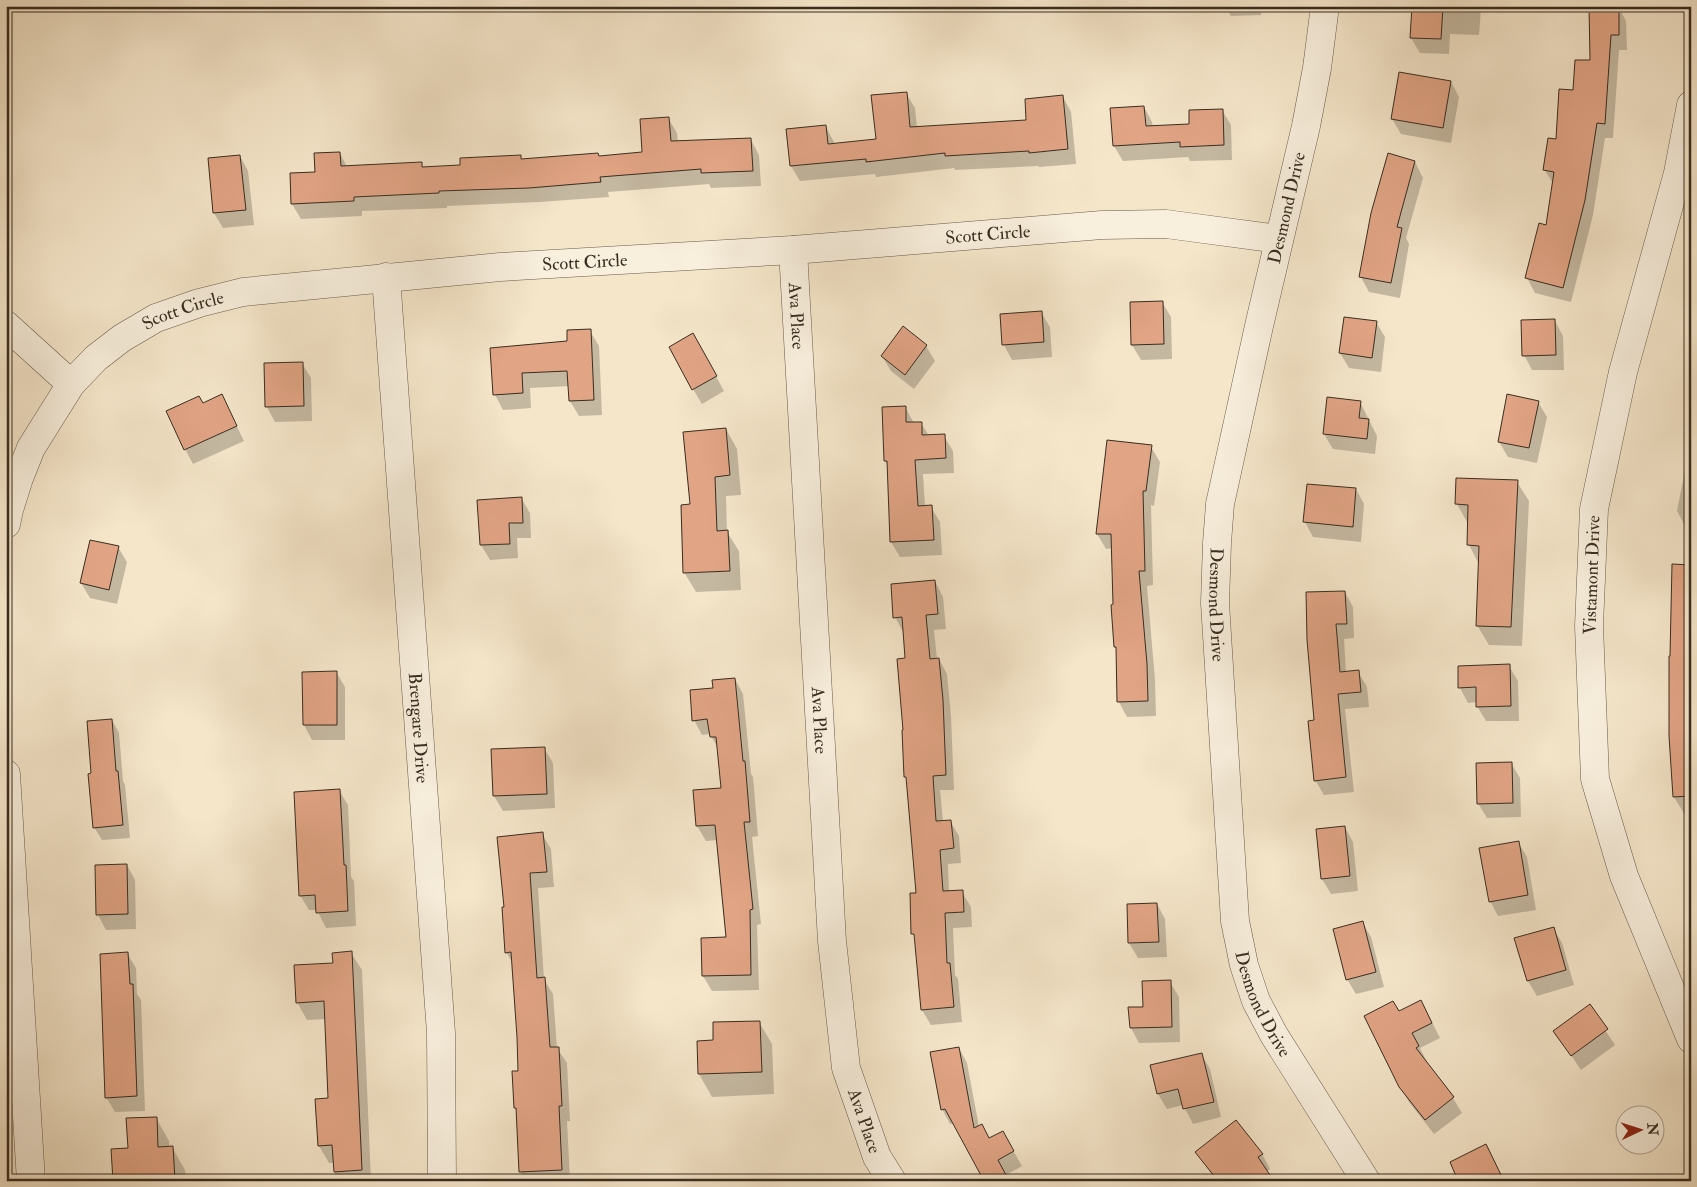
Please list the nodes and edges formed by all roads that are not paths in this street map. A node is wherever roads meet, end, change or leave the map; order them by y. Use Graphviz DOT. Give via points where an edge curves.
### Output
graph roads {
  1 [pos="1325,6"];
  2 [pos="1691,105"];
  3 [pos="1279,239"];
  4 [pos="793,250"];
  5 [pos="386,277"];
  6 [pos="6,325"];
  7 [pos="71,384"];
  8 [pos="6,524"];
  9 [pos="6,774"];
  10 [pos="8,836"];
  11 [pos="1691,1039"];
  12 [pos="31,1181"];
  13 [pos="442,1181"];
  14 [pos="892,1181"];
  15 [pos="1366,1181"];
  1 -- 3 [label="street, Desmond Drive" via="1306,126"];
  2 -- 11 [label="street, Vistamont Drive" via="1678,173 1623,372 1594,509 1589,626 1595,779 1624,876"];
  3 -- 4 [label="street, Scott Circle" via="1144,223"];
  3 -- 15 [label="street, Desmond Drive" via="1227,468 1217,543 1215,602 1235,921 1256,1001"];
  4 -- 5 [label="street, Scott Circle"];
  4 -- 14 [label="street, Ava Place" via="832,941 846,1068 877,1157"];
  5 -- 7 [label="street, Scott Circle" via="243,292 190,306 156,318 122,338 96,358"];
  5 -- 13 [label="street, Brengare Drive" via="440,1033"];
  6 -- 7 [label="street"];
  7 -- 8 [label="street, Scott Circle" via="31,448"];
  9 -- 10 [label="street"];
  10 -- 12 [label="street"];
}
